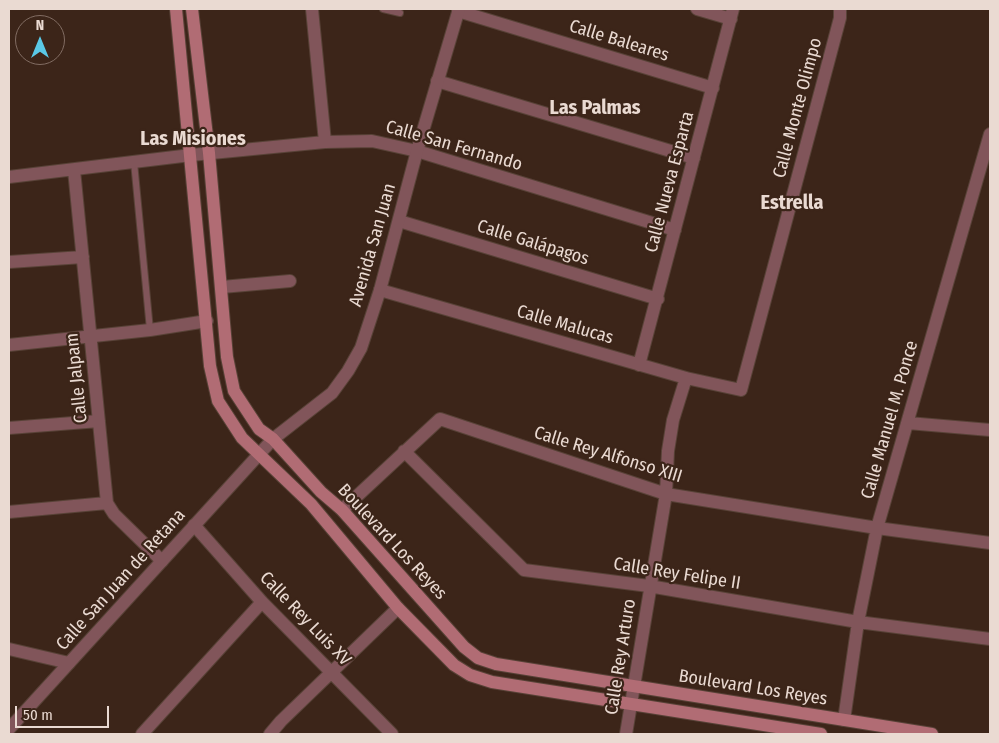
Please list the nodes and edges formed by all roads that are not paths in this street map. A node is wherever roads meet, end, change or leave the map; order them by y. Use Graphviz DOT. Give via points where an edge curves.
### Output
graph roads {
  1 [pos="176,9"];
  2 [pos="192,9"];
  3 [pos="312,9"];
  4 [pos="383,9"];
  5 [pos="697,9"];
  6 [pos="840,9"];
  7 [pos="459,10"];
  8 [pos="400,13"];
  9 [pos="732,14"];
  10 [pos="438,81"];
  11 [pos="713,88"];
  12 [pos="990,134"];
  13 [pos="325,142"];
  14 [pos="417,151"];
  15 [pos="209,154"];
  16 [pos="190,155"];
  17 [pos="694,158"];
  18 [pos="134,162"];
  19 [pos="74,170"];
  20 [pos="9,177"];
  21 [pos="399,221"];
  22 [pos="675,230"];
  23 [pos="82,257"];
  24 [pos="9,262"];
  25 [pos="290,281"];
  26 [pos="222,287"];
  27 [pos="380,290"];
  28 [pos="658,299"];
  29 [pos="207,321"];
  30 [pos="150,330"];
  31 [pos="90,337"];
  32 [pos="9,346"];
  33 [pos="639,365"];
  34 [pos="686,378"];
  35 [pos="741,390"];
  36 [pos="99,421"];
  37 [pos="908,423"];
  38 [pos="9,428"];
  39 [pos="990,430"];
  40 [pos="273,439"];
  41 [pos="404,451"];
  42 [pos="259,454"];
  43 [pos="666,494"];
  44 [pos="107,503"];
  45 [pos="342,510"];
  46 [pos="9,512"];
  47 [pos="194,525"];
  48 [pos="877,528"];
  49 [pos="990,543"];
  50 [pos="162,561"];
  51 [pos="649,586"];
  52 [pos="262,602"];
  53 [pos="398,608"];
  54 [pos="858,622"];
  55 [pos="990,640"];
  56 [pos="9,649"];
  57 [pos="69,663"];
  58 [pos="333,672"];
  59 [pos="633,687"];
  60 [pos="631,704"];
  61 [pos="844,720"];
  62 [pos="9,730"];
  63 [pos="142,734"];
  64 [pos="270,734"];
  65 [pos="392,734"];
  66 [pos="626,734"];
  67 [pos="821,734"];
  68 [pos="932,734"];
  1 -- 16 [label="main road, Boulevard Los Reyes"];
  2 -- 15 [label="main road, Boulevard Los Reyes"];
  3 -- 13 [label="street"];
  4 -- 8 [label="lane"];
  5 -- 9 [label="street"];
  6 -- 35 [label="street, Calle Monte Olimpo"];
  7 -- 10 [label="street, Avenida San Juan"];
  7 -- 11 [label="street, Calle Baleares"];
  9 -- 11 [label="street, Calle Nueva Esparta"];
  10 -- 14 [label="street, Avenida San Juan"];
  10 -- 17 [label="street"];
  11 -- 17 [label="street, Calle Nueva Esparta"];
  12 -- 37 [label="street, Calle Manuel M. Ponce"];
  13 -- 14 [label="street, Calle San Fernando" via="372,141"];
  13 -- 15 [label="street, Calle San Fernando"];
  14 -- 21 [label="street, Avenida San Juan"];
  14 -- 22 [label="street, Calle San Fernando"];
  15 -- 16 [label="street, Calle San Fernando"];
  15 -- 26 [label="main road, Boulevard Los Reyes"];
  16 -- 18 [label="street, Calle San Fernando"];
  16 -- 29 [label="main road, Boulevard Los Reyes"];
  17 -- 22 [label="street, Calle Nueva Esparta"];
  18 -- 19 [label="street, Calle San Fernando"];
  18 -- 30 [label="lane"];
  19 -- 20 [label="street, Calle San Fernando"];
  19 -- 23 [label="street, Calle Jalpam"];
  21 -- 27 [label="street, Avenida San Juan"];
  21 -- 28 [label="street, Calle Galápagos"];
  22 -- 28 [label="street, Calle Nueva Esparta"];
  23 -- 24 [label="street"];
  23 -- 31 [label="street, Calle Jalpam"];
  25 -- 26 [label="street"];
  26 -- 40 [label="main road, Boulevard Los Reyes" via="227,357 234,391 259,429"];
  27 -- 33 [label="street, Calle Malucas"];
  27 -- 40 [label="street, Avenida San Juan" via="361,348 348,371 332,393"];
  28 -- 33 [label="street, Calle Nueva Esparta"];
  29 -- 30 [label="street"];
  29 -- 42 [label="main road, Boulevard Los Reyes" via="210,366 218,401 242,438"];
  30 -- 31 [label="street"];
  31 -- 32 [label="street"];
  31 -- 36 [label="street, Calle Jalpam"];
  33 -- 34 [label="street, Calle Malucas"];
  34 -- 35 [label="street, Calle Malucas"];
  34 -- 43 [label="street, Calle Rey Arturo" via="673,420"];
  36 -- 38 [label="street"];
  36 -- 44 [label="street, Calle Jalpam"];
  37 -- 39 [label="street"];
  37 -- 48 [label="street, Calle Manuel M. Ponce"];
  40 -- 42 [label="street, Avenida San Juan"];
  40 -- 45 [label="main road, Boulevard Los Reyes" via="321,492"];
  41 -- 43 [label="street, Calle Rey Alfonso XIII" via="440,419"];
  41 -- 45 [label="street, Calle Rey Alfonso XIII"];
  41 -- 51 [label="street, Calle Rey Felipe II" via="524,570"];
  42 -- 47 [label="street, Calle San Juan de Retana"];
  42 -- 53 [label="main road, Boulevard Los Reyes" via="311,504"];
  43 -- 48 [label="street, Calle Rey Alfonso XIII"];
  43 -- 51 [label="street, Calle Rey Arturo"];
  44 -- 46 [label="street"];
  44 -- 50 [label="street"];
  45 -- 59 [label="main road, Boulevard Los Reyes" via="464,647 478,658 496,664"];
  47 -- 50 [label="street, Calle San Juan de Retana"];
  47 -- 52 [label="street, Calle Rey Luis XV"];
  48 -- 49 [label="street, Calle Rey Alfonso XIII"];
  48 -- 54 [label="street, Calle Manuel M. Ponce"];
  50 -- 57 [label="street, Calle San Juan de Retana"];
  51 -- 54 [label="street, Calle Rey Felipe II"];
  51 -- 59 [label="street, Calle Rey Arturo"];
  52 -- 58 [label="street, Calle Rey Luis XV"];
  52 -- 63 [label="street"];
  53 -- 58 [label="street"];
  53 -- 60 [label="main road, Boulevard Los Reyes" via="454,665 470,675 492,682"];
  54 -- 55 [label="street, Calle Rey Felipe II"];
  54 -- 61 [label="street, Calle Manuel M. Ponce"];
  56 -- 57 [label="street"];
  57 -- 62 [label="street, Calle San Juan de Retana"];
  58 -- 64 [label="street"];
  58 -- 65 [label="street, Calle Rey Luis XV"];
  59 -- 60 [label="street, Calle Rey Arturo"];
  59 -- 61 [label="main road, Boulevard Los Reyes"];
  60 -- 66 [label="street, Calle Rey Arturo"];
  60 -- 67 [label="main road, Boulevard Los Reyes"];
  61 -- 68 [label="main road, Boulevard Los Reyes"];
}
